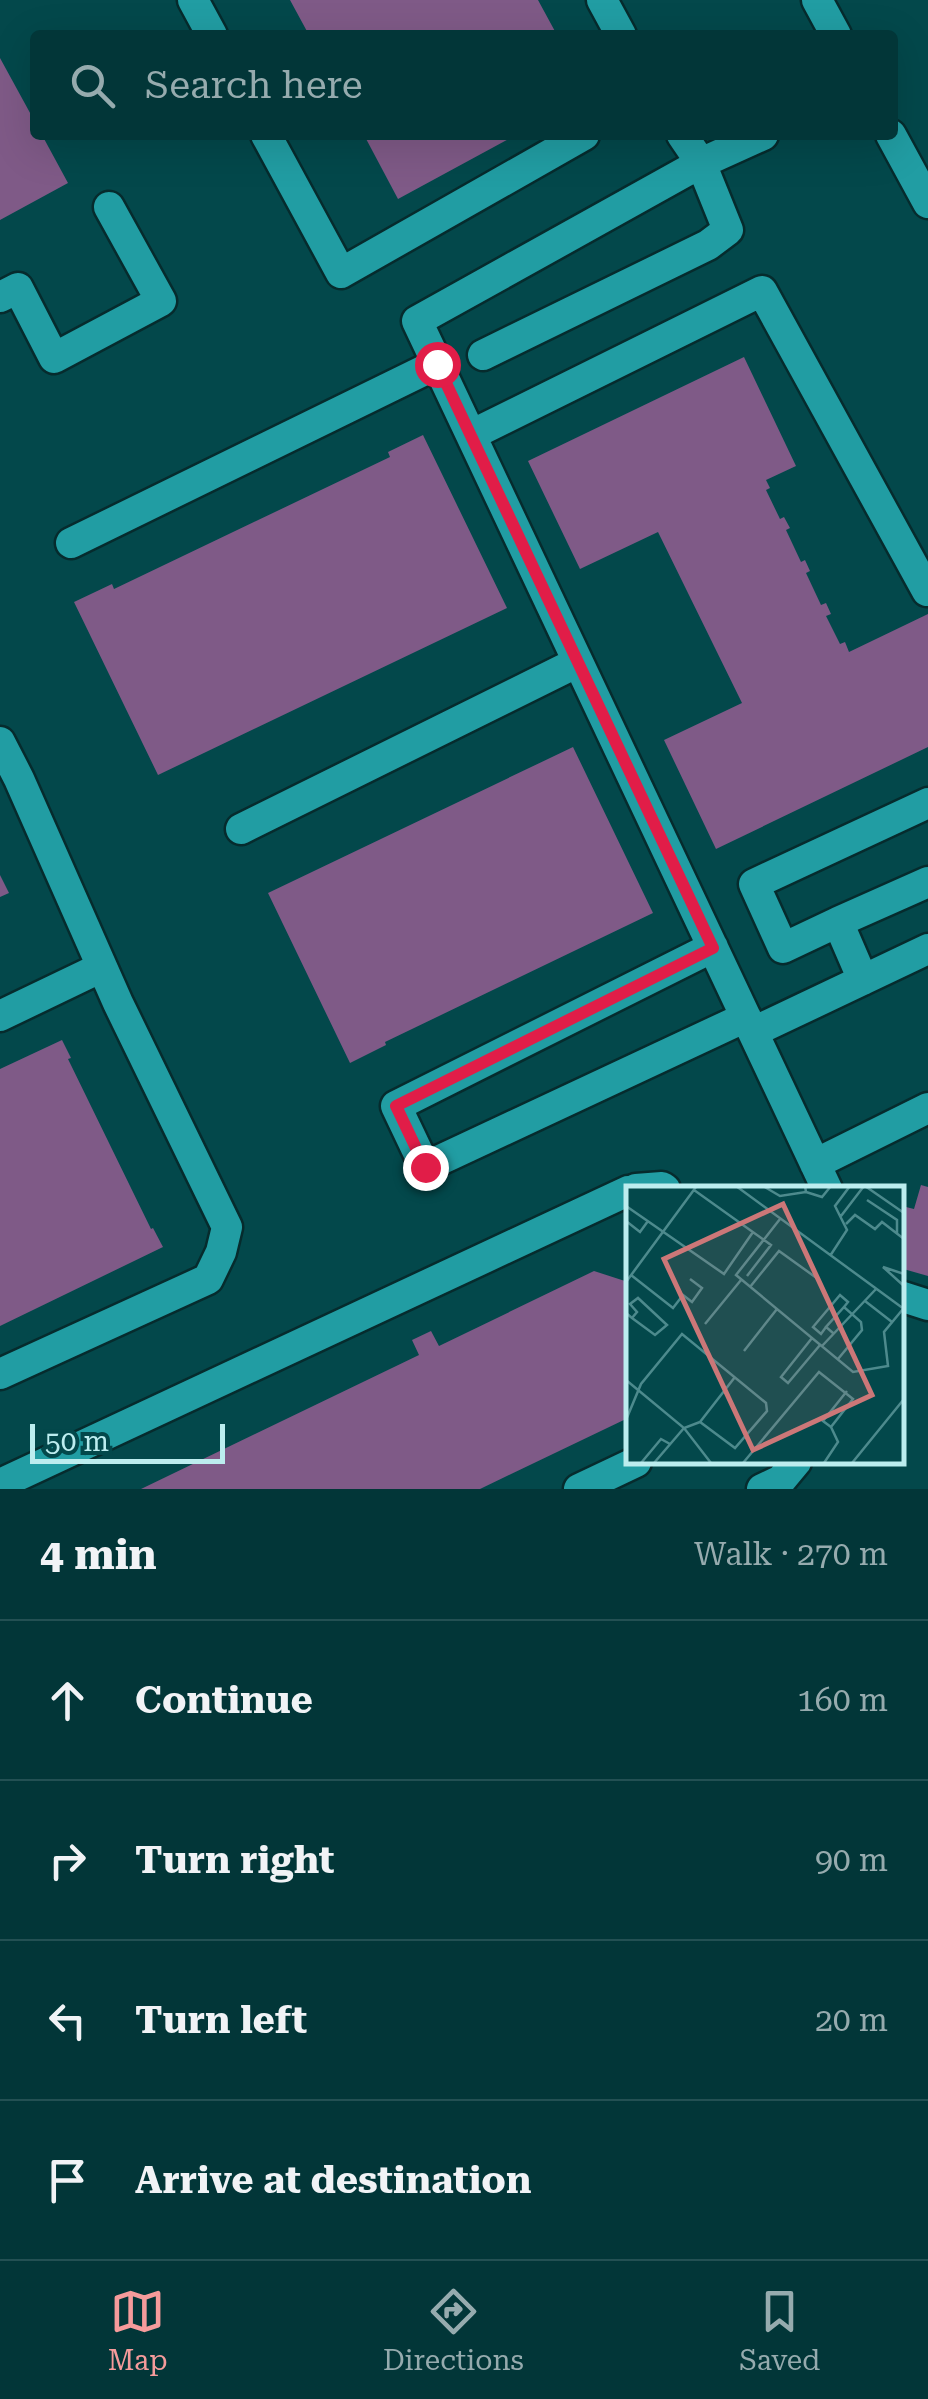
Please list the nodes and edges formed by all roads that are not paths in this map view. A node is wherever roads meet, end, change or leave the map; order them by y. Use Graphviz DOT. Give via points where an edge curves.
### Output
graph roads {
  1 [pos="193,0"];
  2 [pos="602,0"];
  3 [pos="818,0"];
  4 [pos="209,30"];
  5 [pos="618,30"];
  6 [pos="833,30"];
  7 [pos="269,140"];
  8 [pos="575,140"];
  9 [pos="685,140"];
  10 [pos="753,140"];
  11 [pos="894,140"];
  12 [pos="701,163"];
  13 [pos="928,203"];
  14 [pos="109,208"];
  15 [pos="0,298"];
  16 [pos="483,355"];
  17 [pos="437,364"];
  18 [pos="471,435"];
  19 [pos="71,543"];
  20 [pos="927,591"];
  21 [pos="578,662"];
  22 [pos="0,742"];
  23 [pos="928,803"];
  24 [pos="240,829"];
  25 [pos="928,882"];
  26 [pos="838,922"];
  27 [pos="713,948"];
  28 [pos="928,949"];
  29 [pos="102,967"];
  30 [pos="863,980"];
  31 [pos="0,1016"];
  32 [pos="749,1024"];
  33 [pos="928,1108"];
  34 [pos="821,1177"];
  35 [pos="626,1192"];
  36 [pos="903,1297"];
  37 [pos="928,1305"];
  38 [pos="0,1374"];
  39 [pos="632,1464"];
  40 [pos="794,1464"];
  41 [pos="0,1484"];
  42 [pos="580,1489"];
  43 [pos="762,1489"];
  1 -- 4 [label="street"];
  2 -- 5 [label="street"];
  3 -- 6 [label="street"];
  7 -- 8 [label="street" via="341,273"];
  9 -- 12 [label="street"];
  10 -- 12 [label="street"];
  11 -- 13 [label="street"];
  12 -- 16 [label="street" via="728,230 719,238"];
  12 -- 17 [label="street" via="417,321"];
  14 -- 15 [label="street" via="161,301 54,358 18,288"];
  17 -- 18 [label="street"];
  17 -- 19 [label="street"];
  18 -- 20 [label="street" via="762,291"];
  18 -- 21 [label="street"];
  21 -- 24 [label="street"];
  21 -- 27 [label="street"];
  22 -- 29 [label="street"];
  23 -- 26 [label="street" via="754,884 783,948"];
  25 -- 26 [label="street"];
  26 -- 30 [label="street"];
  27 -- 32 [label="street"];
  27 -- 32 [label="street" via="396,1106 425,1167"];
  28 -- 30 [label="street"];
  29 -- 31 [label="street"];
  29 -- 38 [label="street" via="226,1226 221,1252 208,1279"];
  30 -- 32 [label="street"];
  32 -- 34 [label="street"];
  33 -- 34 [label="street"];
  35 -- 41 [label="street"];
  36 -- 37 [label="street"];
  39 -- 42 [label="street"];
  40 -- 43 [label="street"];
}
